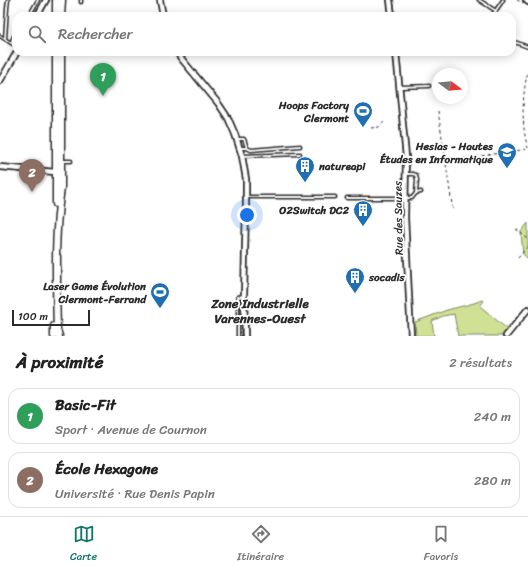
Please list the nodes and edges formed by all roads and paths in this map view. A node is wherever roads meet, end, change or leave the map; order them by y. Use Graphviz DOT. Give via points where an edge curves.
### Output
graph roads {
  1 [pos="8,0"];
  2 [pos="38,0"];
  3 [pos="46,0"];
  4 [pos="56,0"];
  5 [pos="62,0"];
  6 [pos="160,0"];
  7 [pos="390,0"];
  8 [pos="480,0"];
  9 [pos="503,0"];
  10 [pos="496,11"];
  11 [pos="31,12"];
  12 [pos="39,12"];
  13 [pos="56,12"];
  14 [pos="61,12"];
  15 [pos="162,12"];
  16 [pos="392,12"];
  17 [pos="0,36"];
  18 [pos="5,39"];
  19 [pos="516,42"];
  20 [pos="11,43"];
  21 [pos="528,47"];
  22 [pos="15,56"];
  23 [pos="56,56"];
  24 [pos="61,56"];
  25 [pos="179,56"];
  26 [pos="396,56"];
  27 [pos="528,71"];
  28 [pos="0,81"];
  29 [pos="429,86"];
  30 [pos="400,87"];
  31 [pos="438,111"];
  32 [pos="384,122"];
  33 [pos="371,128"];
  34 [pos="55,138"];
  35 [pos="236,139"];
  36 [pos="300,146"];
  37 [pos="240,148"];
  38 [pos="247,148"];
  39 [pos="528,149"];
  40 [pos="300,154"];
  41 [pos="242,156"];
  42 [pos="61,161"];
  43 [pos="71,161"];
  44 [pos="446,161"];
  45 [pos="0,167"];
  46 [pos="58,170"];
  47 [pos="406,174"];
  48 [pos="61,188"];
  49 [pos="422,192"];
  50 [pos="416,193"];
  51 [pos="246,197"];
  52 [pos="335,197"];
  53 [pos="347,198"];
  54 [pos="406,198"];
  55 [pos="58,208"];
  56 [pos="453,211"];
  57 [pos="516,229"];
  58 [pos="528,239"];
  59 [pos="528,246"];
  60 [pos="518,258"];
  61 [pos="244,296"];
  62 [pos="528,309"];
  63 [pos="57,335"];
  64 [pos="238,336"];
  65 [pos="245,336"];
  66 [pos="411,336"];
  67 [pos="506,336"];
  1 -- 18 [label="lane"];
  2 -- 11 [label="lane"];
  3 -- 12 [label="street"];
  4 -- 13 [label="main road"];
  5 -- 14 [label="main road"];
  6 -- 15 [label="street"];
  7 -- 16 [label="street"];
  8 -- 10 [label="lane"];
  9 -- 10 [label="lane"];
  17 -- 18 [label="lane"];
  18 -- 20 [label="lane"];
  19 -- 21 [label="lane"];
  22 -- 28 [label="street"];
  23 -- 34 [label="main road"];
  24 -- 42 [label="main road"];
  25 -- 35 [label="street" via="218,103 228,118"];
  26 -- 30 [label="street, Rue des Sauzes"];
  27 -- 39 [label="path" via="524,127"];
  29 -- 30 [label="lane"];
  30 -- 47 [label="street, Rue des Sauzes"];
  31 -- 44 [label="path"];
  32 -- 33 [label="path" via="379,127"];
  34 -- 42 [label="lane" via="58,141 58,158"];
  34 -- 46 [label="main road"];
  35 -- 37 [label="street"];
  35 -- 38 [label="lane" via="244,139"];
  36 -- 38 [label="lane" via="251,150"];
  37 -- 38 [label="lane"];
  37 -- 41 [label="street"];
  39 -- 44 [label="path"];
  40 -- 41 [label="lane"];
  41 -- 51 [label="street"];
  42 -- 43 [label="lane"];
  42 -- 46 [label="main road"];
  44 -- 56 [label="path"];
  45 -- 46 [label="street"];
  46 -- 48 [label="main road"];
  46 -- 55 [label="street"];
  46 -- 63 [label="main road" via="54,235"];
  47 -- 50 [label="lane" via="416,175"];
  47 -- 54 [label="street, Rue des Sauzes"];
  48 -- 55 [label="main road"];
  48 -- 63 [label="lane"];
  49 -- 50 [label="lane"];
  50 -- 54 [label="lane" via="412,198"];
  51 -- 52 [label="lane"];
  51 -- 61 [label="street"];
  53 -- 54 [label="lane"];
  54 -- 66 [label="street, Rue des Sauzes"];
  55 -- 63 [label="main road"];
  57 -- 58 [label="path"];
  59 -- 60 [label="path"];
  61 -- 64 [label="lane" via="238,297"];
  61 -- 65 [label="street"];
  62 -- 67 [label="street"];
}
